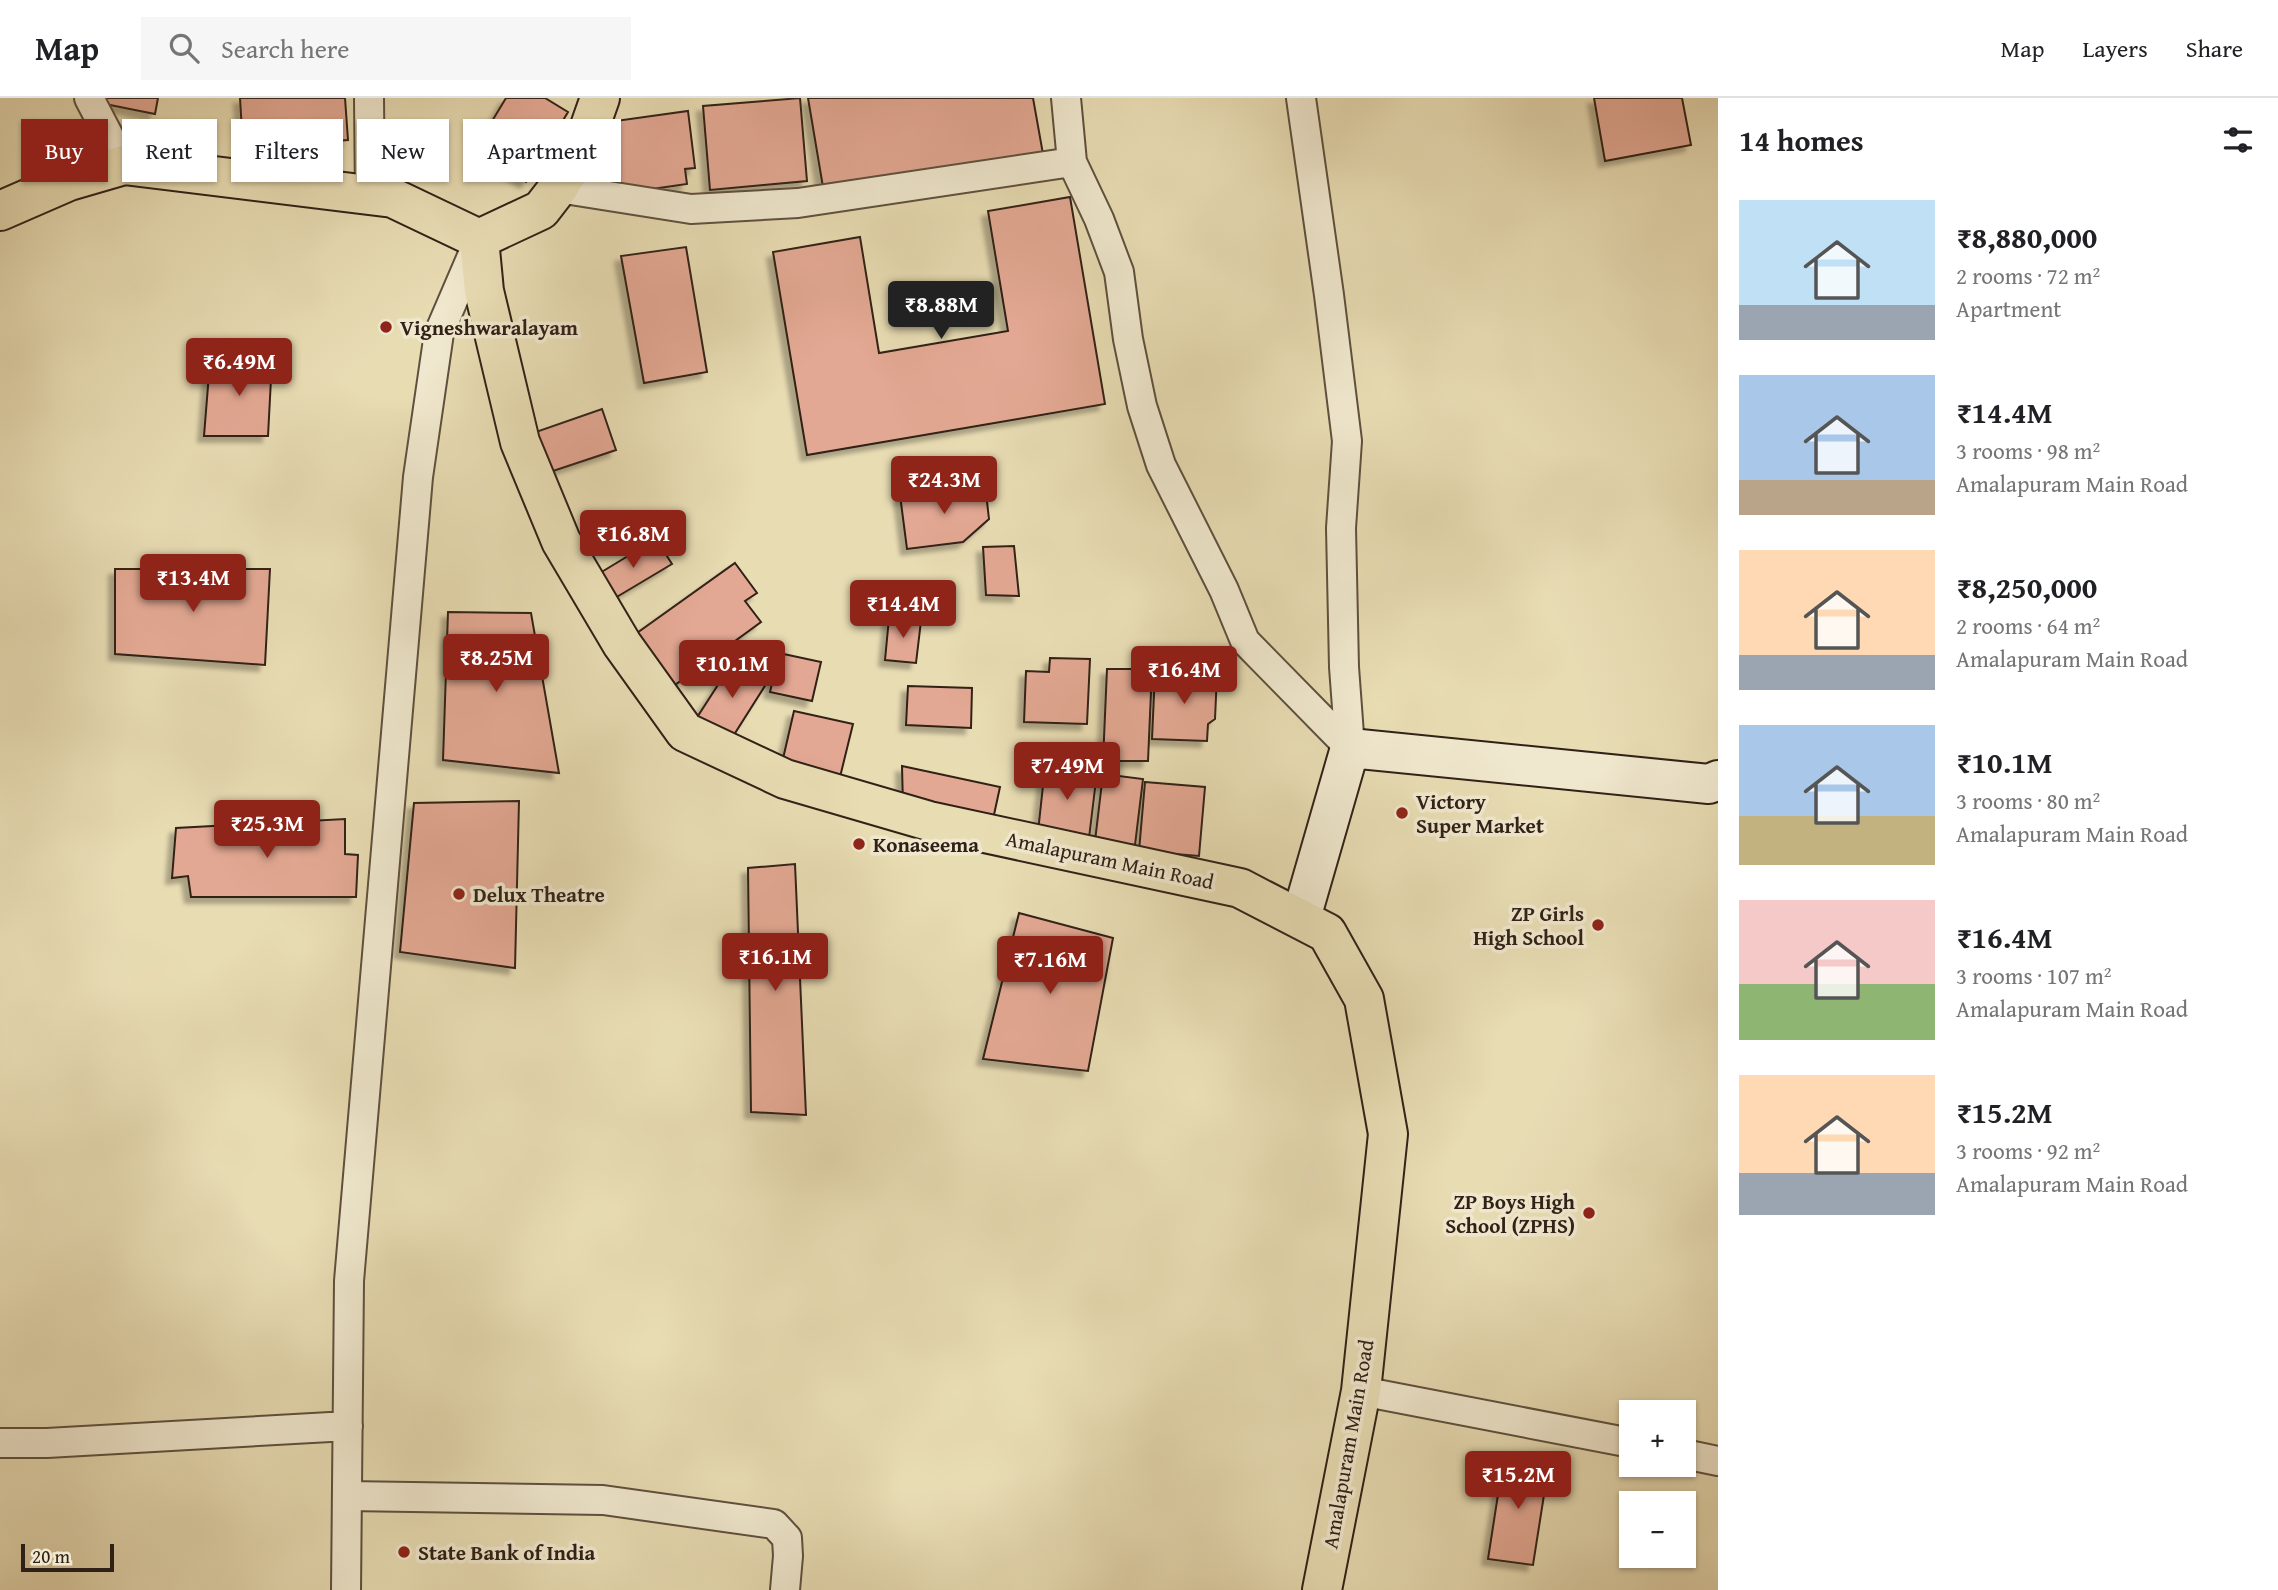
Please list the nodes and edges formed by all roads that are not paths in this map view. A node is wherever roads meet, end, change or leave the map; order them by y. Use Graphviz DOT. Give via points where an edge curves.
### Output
graph roads {
  1 [pos="89,98"];
  2 [pos="369,98"];
  3 [pos="600,98"];
  4 [pos="1066,98"];
  5 [pos="1301,98"];
  6 [pos="122,161"];
  7 [pos="1072,162"];
  8 [pos="122,166"];
  9 [pos="217,177"];
  10 [pos="558,188"];
  11 [pos="370,196"];
  12 [pos="0,211"];
  13 [pos="479,239"];
  14 [pos="1350,748"];
  15 [pos="1718,780"];
  16 [pos="1301,918"];
  17 [pos="1361,1391"];
  18 [pos="348,1426"];
  19 [pos="1619,1441"];
  20 [pos="0,1443"];
  21 [pos="1696,1456"];
  22 [pos="1718,1461"];
  23 [pos="347,1496"];
  24 [pos="346,1590"];
  25 [pos="785,1590"];
  26 [pos="1322,1590"];
  1 -- 6 [label="street"];
  2 -- 11 [label="street"];
  3 -- 10 [label="main road" via="582,149"];
  4 -- 7 [label="street"];
  5 -- 14 [label="street" via="1347,441 1341,528"];
  7 -- 10 [label="street" via="798,203 691,209"];
  7 -- 14 [label="street" via="1119,272 1142,406 1161,465 1245,642"];
  8 -- 12 [label="main road" via="69,181"];
  9 -- 11 [label="main road"];
  10 -- 13 [label="main road" via="541,210"];
  11 -- 13 [label="main road" via="393,198"];
  13 -- 16 [label="main road, Amalapuram Main Road" via="484,291 520,442 561,541 622,644 685,732 785,779 929,821 1240,888"];
  13 -- 18 [label="street" via="439,333 418,477 349,1281"];
  14 -- 15 [label="street" via="1709,784"];
  14 -- 16 [label="street"];
  16 -- 17 [label="main road, Amalapuram Main Road" via="1327,933 1364,999 1388,1134"];
  17 -- 19 [label="street"];
  17 -- 26 [label="main road, Amalapuram Main Road"];
  18 -- 20 [label="street"];
  18 -- 23 [label="street"];
  21 -- 22 [label="street"];
  23 -- 24 [label="street"];
  23 -- 25 [label="street" via="603,1500 774,1524 787,1538"];
}
